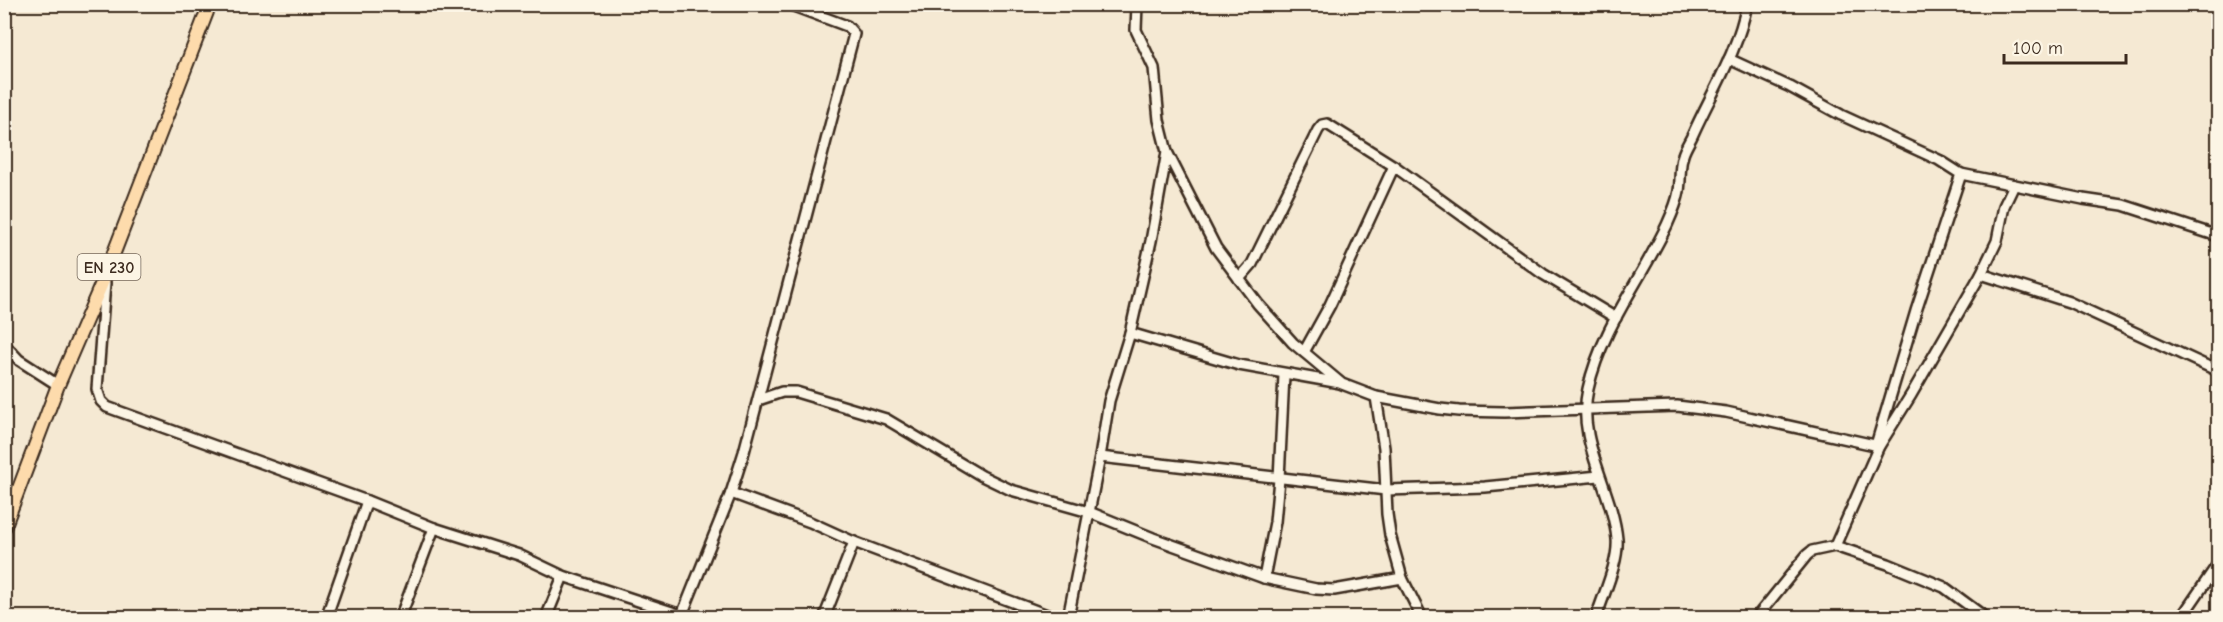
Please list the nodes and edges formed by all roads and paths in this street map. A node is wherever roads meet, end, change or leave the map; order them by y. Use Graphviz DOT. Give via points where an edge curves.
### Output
graph roads {
  1 [pos="210,4"];
  2 [pos="788,4"];
  3 [pos="1137,4"];
  4 [pos="1747,4"];
  5 [pos="1729,59"];
  6 [pos="1167,152"];
  7 [pos="1394,166"];
  8 [pos="1961,174"];
  9 [pos="2014,184"];
  10 [pos="2218,236"];
  11 [pos="1981,274"];
  12 [pos="105,276"];
  13 [pos="1239,279"];
  14 [pos="1616,318"];
  15 [pos="1130,333"];
  16 [pos="4,344"];
  17 [pos="1304,352"];
  18 [pos="2218,371"];
  19 [pos="1284,375"];
  20 [pos="1342,384"];
  21 [pos="58,385"];
  22 [pos="1376,398"];
  23 [pos="758,400"];
  24 [pos="1584,409"];
  25 [pos="1878,446"];
  26 [pos="1101,457"];
  27 [pos="1599,476"];
  28 [pos="1280,478"];
  29 [pos="1386,490"];
  30 [pos="731,494"];
  31 [pos="367,501"];
  32 [pos="1089,512"];
  33 [pos="4,528"];
  34 [pos="434,528"];
  35 [pos="854,542"];
  36 [pos="1835,546"];
  37 [pos="2218,564"];
  38 [pos="563,576"];
  39 [pos="1264,578"];
  40 [pos="1402,578"];
  41 [pos="686,616"];
  42 [pos="326,618"];
  43 [pos="400,618"];
  44 [pos="546,618"];
  45 [pos="824,618"];
  46 [pos="1055,618"];
  47 [pos="1068,618"];
  48 [pos="1422,618"];
  49 [pos="1596,618"];
  50 [pos="1756,618"];
  51 [pos="1986,618"];
  52 [pos="2181,618"];
  1 -- 12 [label="main road, EN 230"];
  2 -- 23 [label="street" via="842,24 854,34"];
  3 -- 6 [label="street" via="1137,30 1154,68 1159,120"];
  4 -- 5 [label="street" via="1742,29"];
  5 -- 8 [label="street"];
  5 -- 14 [label="street" via="1682,156 1679,192 1671,216"];
  6 -- 13 [label="street" via="1216,248"];
  6 -- 15 [label="street"];
  7 -- 13 [label="street" via="1332,126 1322,125 1252,264"];
  7 -- 14 [label="street" via="1543,274"];
  7 -- 17 [label="street"];
  8 -- 9 [label="street"];
  8 -- 25 [label="street" via="1916,311"];
  9 -- 10 [label="street" via="2123,204"];
  9 -- 11 [label="street" via="2004,206 1997,241"];
  11 -- 18 [label="street" via="2069,302"];
  11 -- 25 [label="street"];
  12 -- 21 [label="main road, EN 230"];
  12 -- 31 [label="street" via="97,389 107,407"];
  13 -- 17 [label="street"];
  14 -- 24 [label="street" via="1595,362"];
  15 -- 19 [label="street"];
  15 -- 26 [label="street" via="1109,401"];
  16 -- 21 [label="street" via="19,360"];
  17 -- 20 [label="street"];
  19 -- 20 [label="street"];
  19 -- 28 [label="street"];
  20 -- 22 [label="street"];
  21 -- 33 [label="main road, EN 230"];
  22 -- 24 [label="street" via="1459,411"];
  22 -- 29 [label="street"];
  23 -- 30 [label="street"];
  23 -- 32 [label="street" via="796,392 886,420 1011,490"];
  24 -- 25 [label="street" via="1677,406 1726,412"];
  24 -- 27 [label="street"];
  25 -- 36 [label="street"];
  26 -- 28 [label="street"];
  26 -- 32 [label="street"];
  27 -- 29 [label="street" via="1485,487"];
  27 -- 49 [label="street" via="1617,541"];
  28 -- 29 [label="street"];
  28 -- 39 [label="street"];
  29 -- 40 [label="street" via="1390,535"];
  30 -- 35 [label="street"];
  30 -- 41 [label="street"];
  31 -- 34 [label="street"];
  31 -- 42 [label="street"];
  32 -- 39 [label="street"];
  32 -- 47 [label="street"];
  34 -- 38 [label="street" via="519,555"];
  34 -- 43 [label="street"];
  35 -- 45 [label="street"];
  35 -- 46 [label="street"];
  36 -- 50 [label="street" via="1807,555"];
  36 -- 51 [label="street" via="1944,587"];
  37 -- 52 [label="street"];
  38 -- 41 [label="street"];
  38 -- 44 [label="street"];
  39 -- 40 [label="street" via="1335,590"];
  40 -- 48 [label="street"];
}
